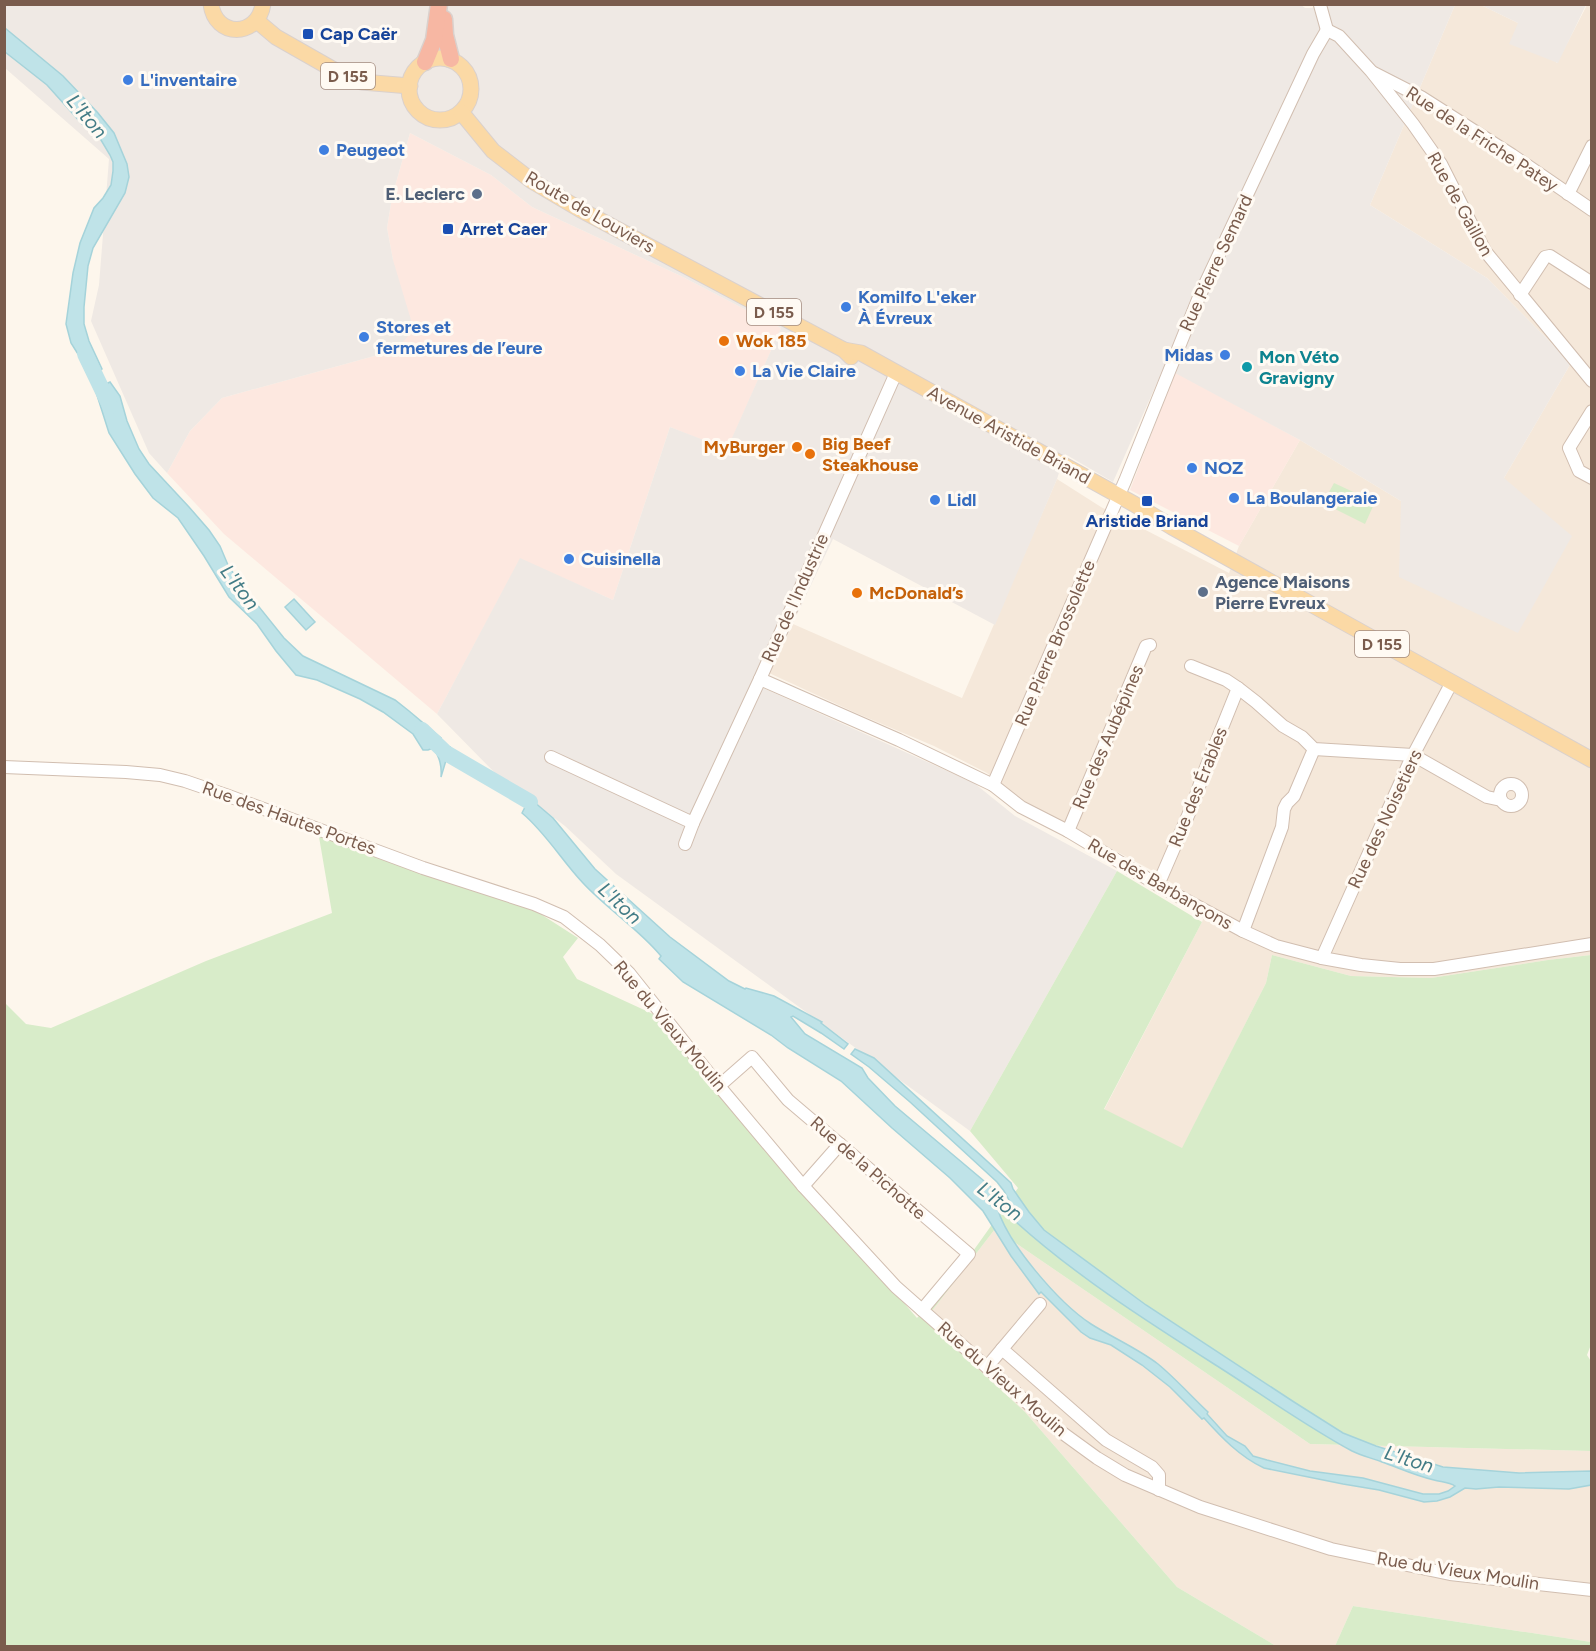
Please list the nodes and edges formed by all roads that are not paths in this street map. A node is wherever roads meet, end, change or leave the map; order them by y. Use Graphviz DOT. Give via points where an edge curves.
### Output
graph roads {
  1 [pos="211,4"];
  2 [pos="263,4"];
  3 [pos="439,4"];
  4 [pos="445,4"];
  5 [pos="1320,5"];
  6 [pos="257,21"];
  7 [pos="1328,30"];
  8 [pos="451,60"];
  9 [pos="426,62"];
  10 [pos="1371,71"];
  11 [pos="410,86"];
  12 [pos="461,112"];
  13 [pos="1592,146"];
  14 [pos="1568,194"];
  15 [pos="1592,210"];
  16 [pos="704,274"];
  17 [pos="1592,283"];
  18 [pos="1520,295"];
  19 [pos="894,377"];
  20 [pos="1592,381"];
  21 [pos="1592,411"];
  22 [pos="1592,478"];
  23 [pos="1117,498"];
  24 [pos="1150,645"];
  25 [pos="1191,666"];
  26 [pos="760,679"];
  27 [pos="1452,682"];
  28 [pos="1238,688"];
  29 [pos="1314,749"];
  30 [pos="1413,755"];
  31 [pos="551,756"];
  32 [pos="1592,760"];
  33 [pos="4,767"];
  34 [pos="993,785"];
  35 [pos="1501,800"];
  36 [pos="693,823"];
  37 [pos="1068,831"];
  38 [pos="685,844"];
  39 [pos="1158,885"];
  40 [pos="564,917"];
  41 [pos="1243,931"];
  42 [pos="1592,944"];
  43 [pos="1322,958"];
  44 [pos="718,1086"];
  45 [pos="840,1144"];
  46 [pos="803,1186"];
  47 [pos="1040,1304"];
  48 [pos="922,1310"];
  49 [pos="1002,1349"];
  50 [pos="987,1367"];
  51 [pos="1159,1490"];
  52 [pos="1592,1590"];
  1 -- 6 [label="main road" via="213,16 234,30"];
  2 -- 6 [label="main road"];
  3 -- 9 [label="highway"];
  4 -- 8 [label="highway" via="445,35"];
  5 -- 7 [label="street"];
  6 -- 11 [label="main road, D 155" via="276,37 341,74 362,82"];
  7 -- 10 [label="street, Rue de Gaillon" via="1339,36"];
  7 -- 23 [label="street, Rue Pierre Semard" via="1313,54 1199,297"];
  8 -- 9 [label="main road"];
  8 -- 12 [label="main road" via="464,69 471,87"];
  9 -- 11 [label="main road" via="415,72"];
  10 -- 14 [label="street, Rue de la Friche Patey" via="1421,97"];
  10 -- 18 [label="street, Rue de Gaillon" via="1441,164 1485,251"];
  11 -- 12 [label="main road" via="413,103 425,116 444,119"];
  12 -- 16 [label="main road, Route de Louviers / D 155" via="493,151 532,181"];
  13 -- 14 [label="street"];
  14 -- 15 [label="street, Rue de la Friche Patey"];
  16 -- 19 [label="main road, Avenue Aristide Briand / D 155" via="844,350 855,361"];
  17 -- 18 [label="street" via="1550,256 1545,257"];
  18 -- 20 [label="street, Rue de Gaillon"];
  19 -- 23 [label="main road, Avenue Aristide Briand / D 155"];
  19 -- 26 [label="street, Rue de l'Industrie"];
  21 -- 22 [label="street" via="1569,448 1579,471"];
  23 -- 27 [label="main road, Avenue Aristide Briand / D 155"];
  23 -- 34 [label="street, Rue Pierre Brossolette"];
  24 -- 37 [label="street, Rue des Aubépines" via="1146,646"];
  25 -- 28 [label="street"];
  26 -- 34 [label="street, Rue des Barbançons"];
  26 -- 36 [label="street, Rue de l'Industrie"];
  27 -- 30 [label="street, Rue des Noisetiers"];
  27 -- 32 [label="main road, Avenue Aristide Briand / D 155"];
  28 -- 29 [label="street"];
  28 -- 39 [label="street, Rue des Érables"];
  29 -- 30 [label="street"];
  29 -- 41 [label="street" via="1282,814 1282,827"];
  30 -- 35 [label="street" via="1487,797"];
  30 -- 43 [label="street, Rue des Noisetiers"];
  31 -- 36 [label="street"];
  33 -- 40 [label="street, Rue des Hautes Portes" via="126,772 185,781"];
  34 -- 37 [label="street, Rue des Barbançons" via="1021,807"];
  36 -- 38 [label="street, Rue de l'Industrie"];
  37 -- 39 [label="street, Rue des Barbançons"];
  39 -- 41 [label="street, Rue des Barbançons"];
  40 -- 44 [label="street, Rue du Vieux Moulin" via="629,974"];
  41 -- 43 [label="street, Rue des Barbançons" via="1276,946"];
  42 -- 43 [label="street, Rue des Barbançons" via="1434,969 1400,969"];
  44 -- 45 [label="street, Rue de la Pichotte" via="752,1057 788,1100"];
  44 -- 46 [label="street, Rue du Vieux Moulin"];
  45 -- 46 [label="street"];
  45 -- 48 [label="street, Rue de la Pichotte" via="969,1254"];
  46 -- 48 [label="street, Rue du Vieux Moulin"];
  47 -- 49 [label="street"];
  48 -- 50 [label="street, Rue du Vieux Moulin"];
  49 -- 50 [label="street"];
  49 -- 51 [label="street" via="1106,1440 1152,1467 1159,1475"];
  50 -- 51 [label="street, Rue du Vieux Moulin" via="1057,1429 1097,1458"];
  51 -- 52 [label="street, Rue du Vieux Moulin" via="1331,1550 1450,1574"];
}
